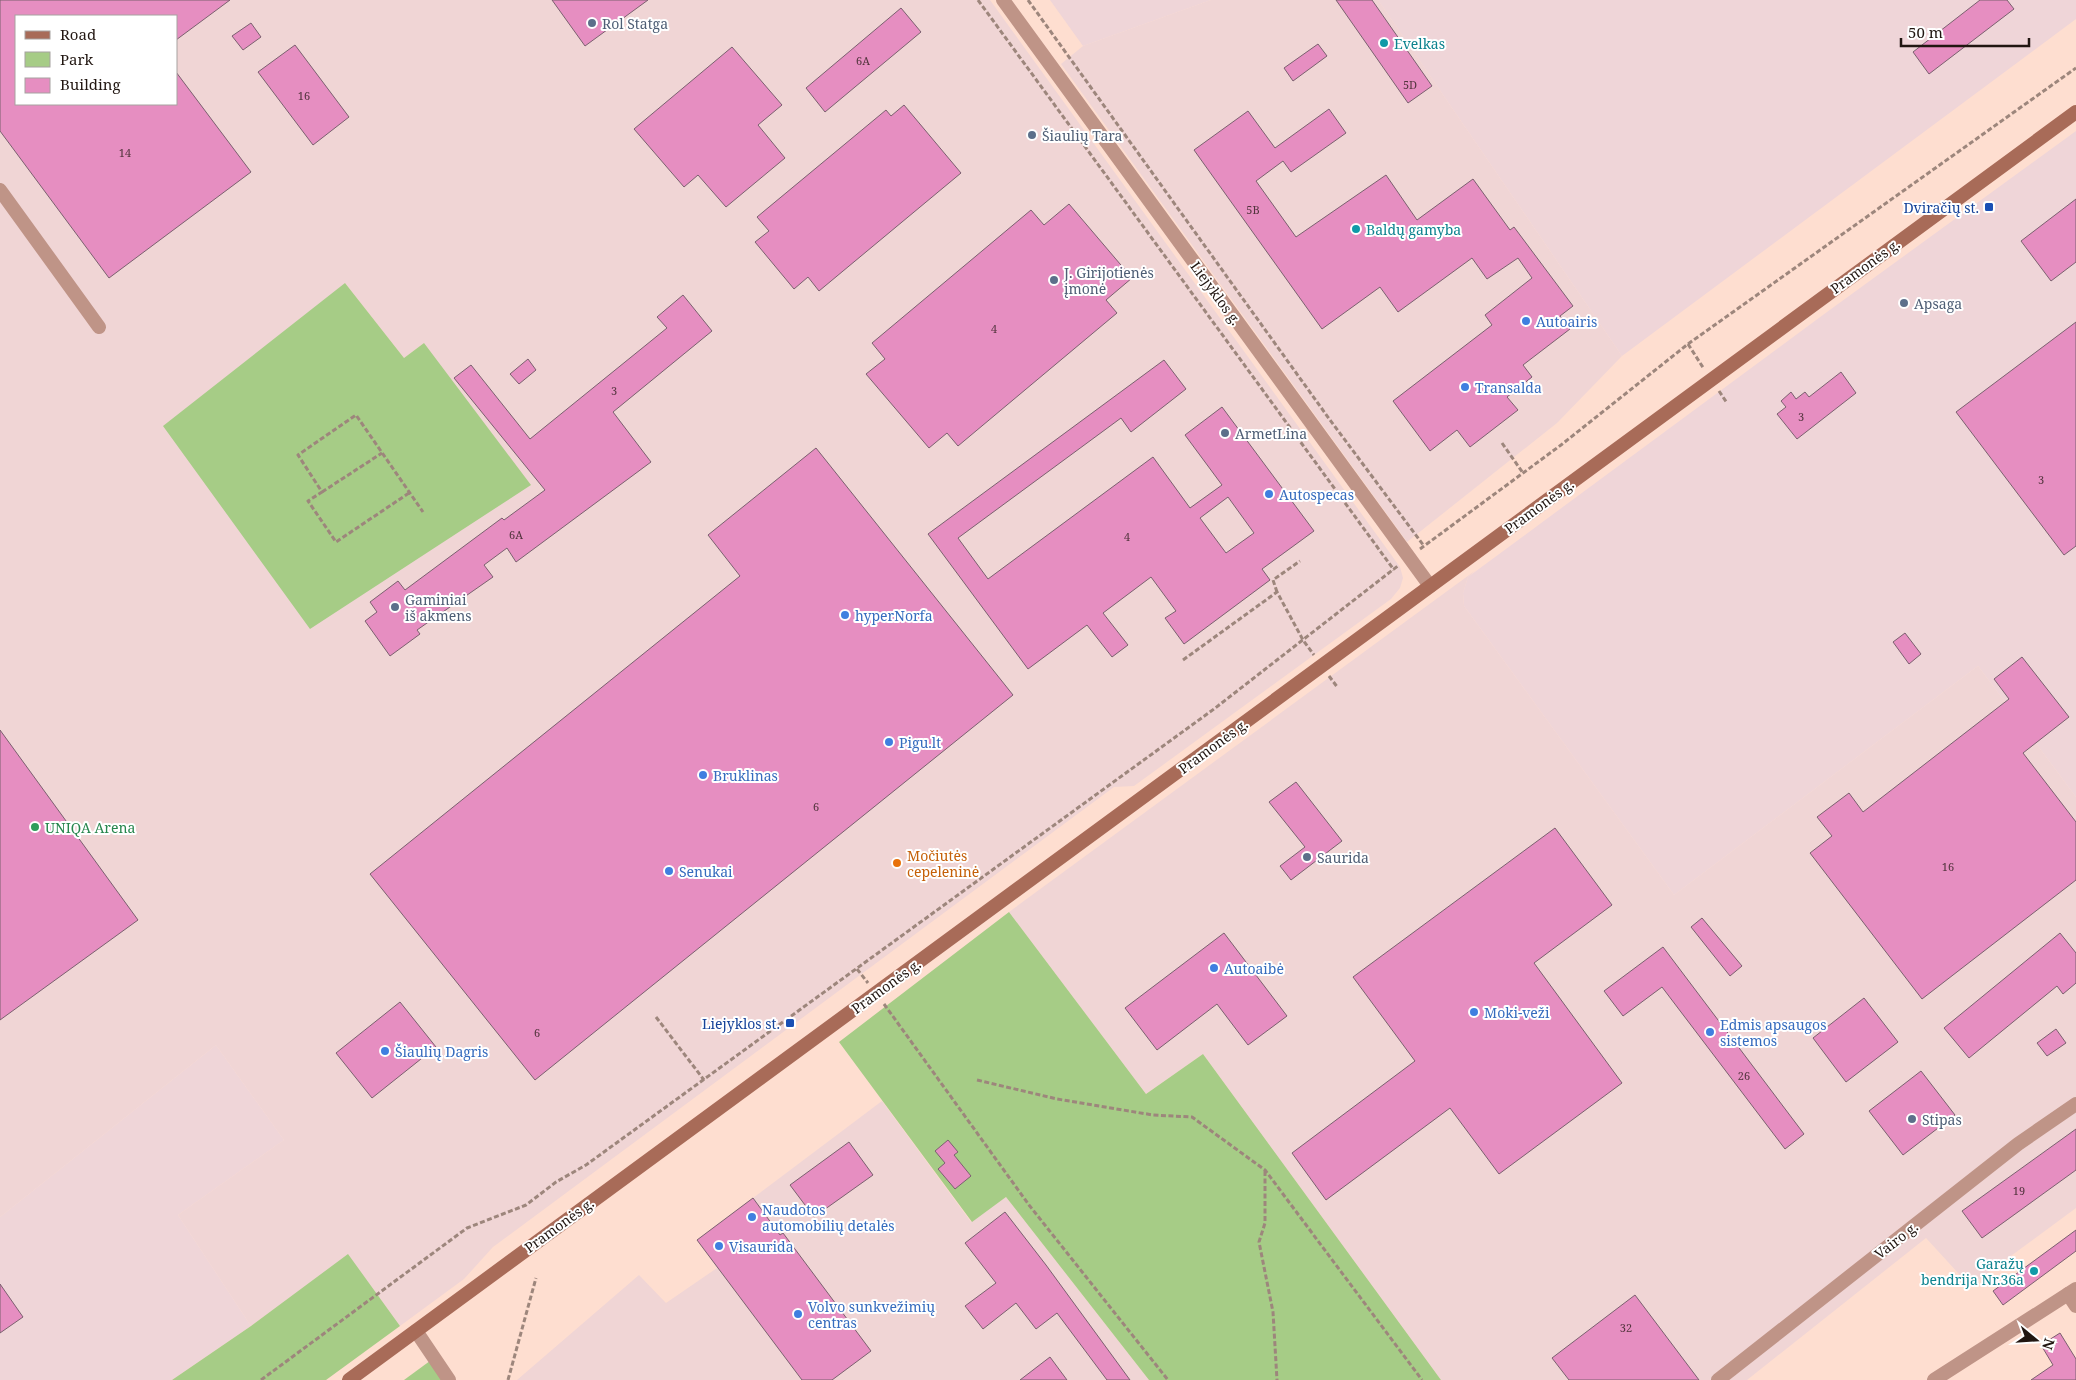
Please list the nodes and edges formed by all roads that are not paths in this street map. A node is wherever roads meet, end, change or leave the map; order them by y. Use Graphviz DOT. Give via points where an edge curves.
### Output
graph roads {
  1 [pos="1003,0"];
  2 [pos="2076,112"];
  3 [pos="0,190"];
  4 [pos="99,327"];
  5 [pos="1430,586"];
  6 [pos="2076,1104"];
  7 [pos="2072,1291"];
  8 [pos="2076,1306"];
  9 [pos="416,1331"];
  10 [pos="349,1380"];
  11 [pos="449,1380"];
  12 [pos="1718,1380"];
  13 [pos="1934,1380"];
  1 -- 5 [label="street, Liejyklos g."];
  2 -- 5 [label="main road, Pramonės g."];
  3 -- 4 [label="street"];
  5 -- 9 [label="main road, Pramonės g."];
  6 -- 12 [label="street, Vairo g." via="2018,1144"];
  7 -- 8 [label="street"];
  7 -- 13 [label="street"];
  9 -- 10 [label="main road, Pramonės g."];
  9 -- 11 [label="street"];
}
